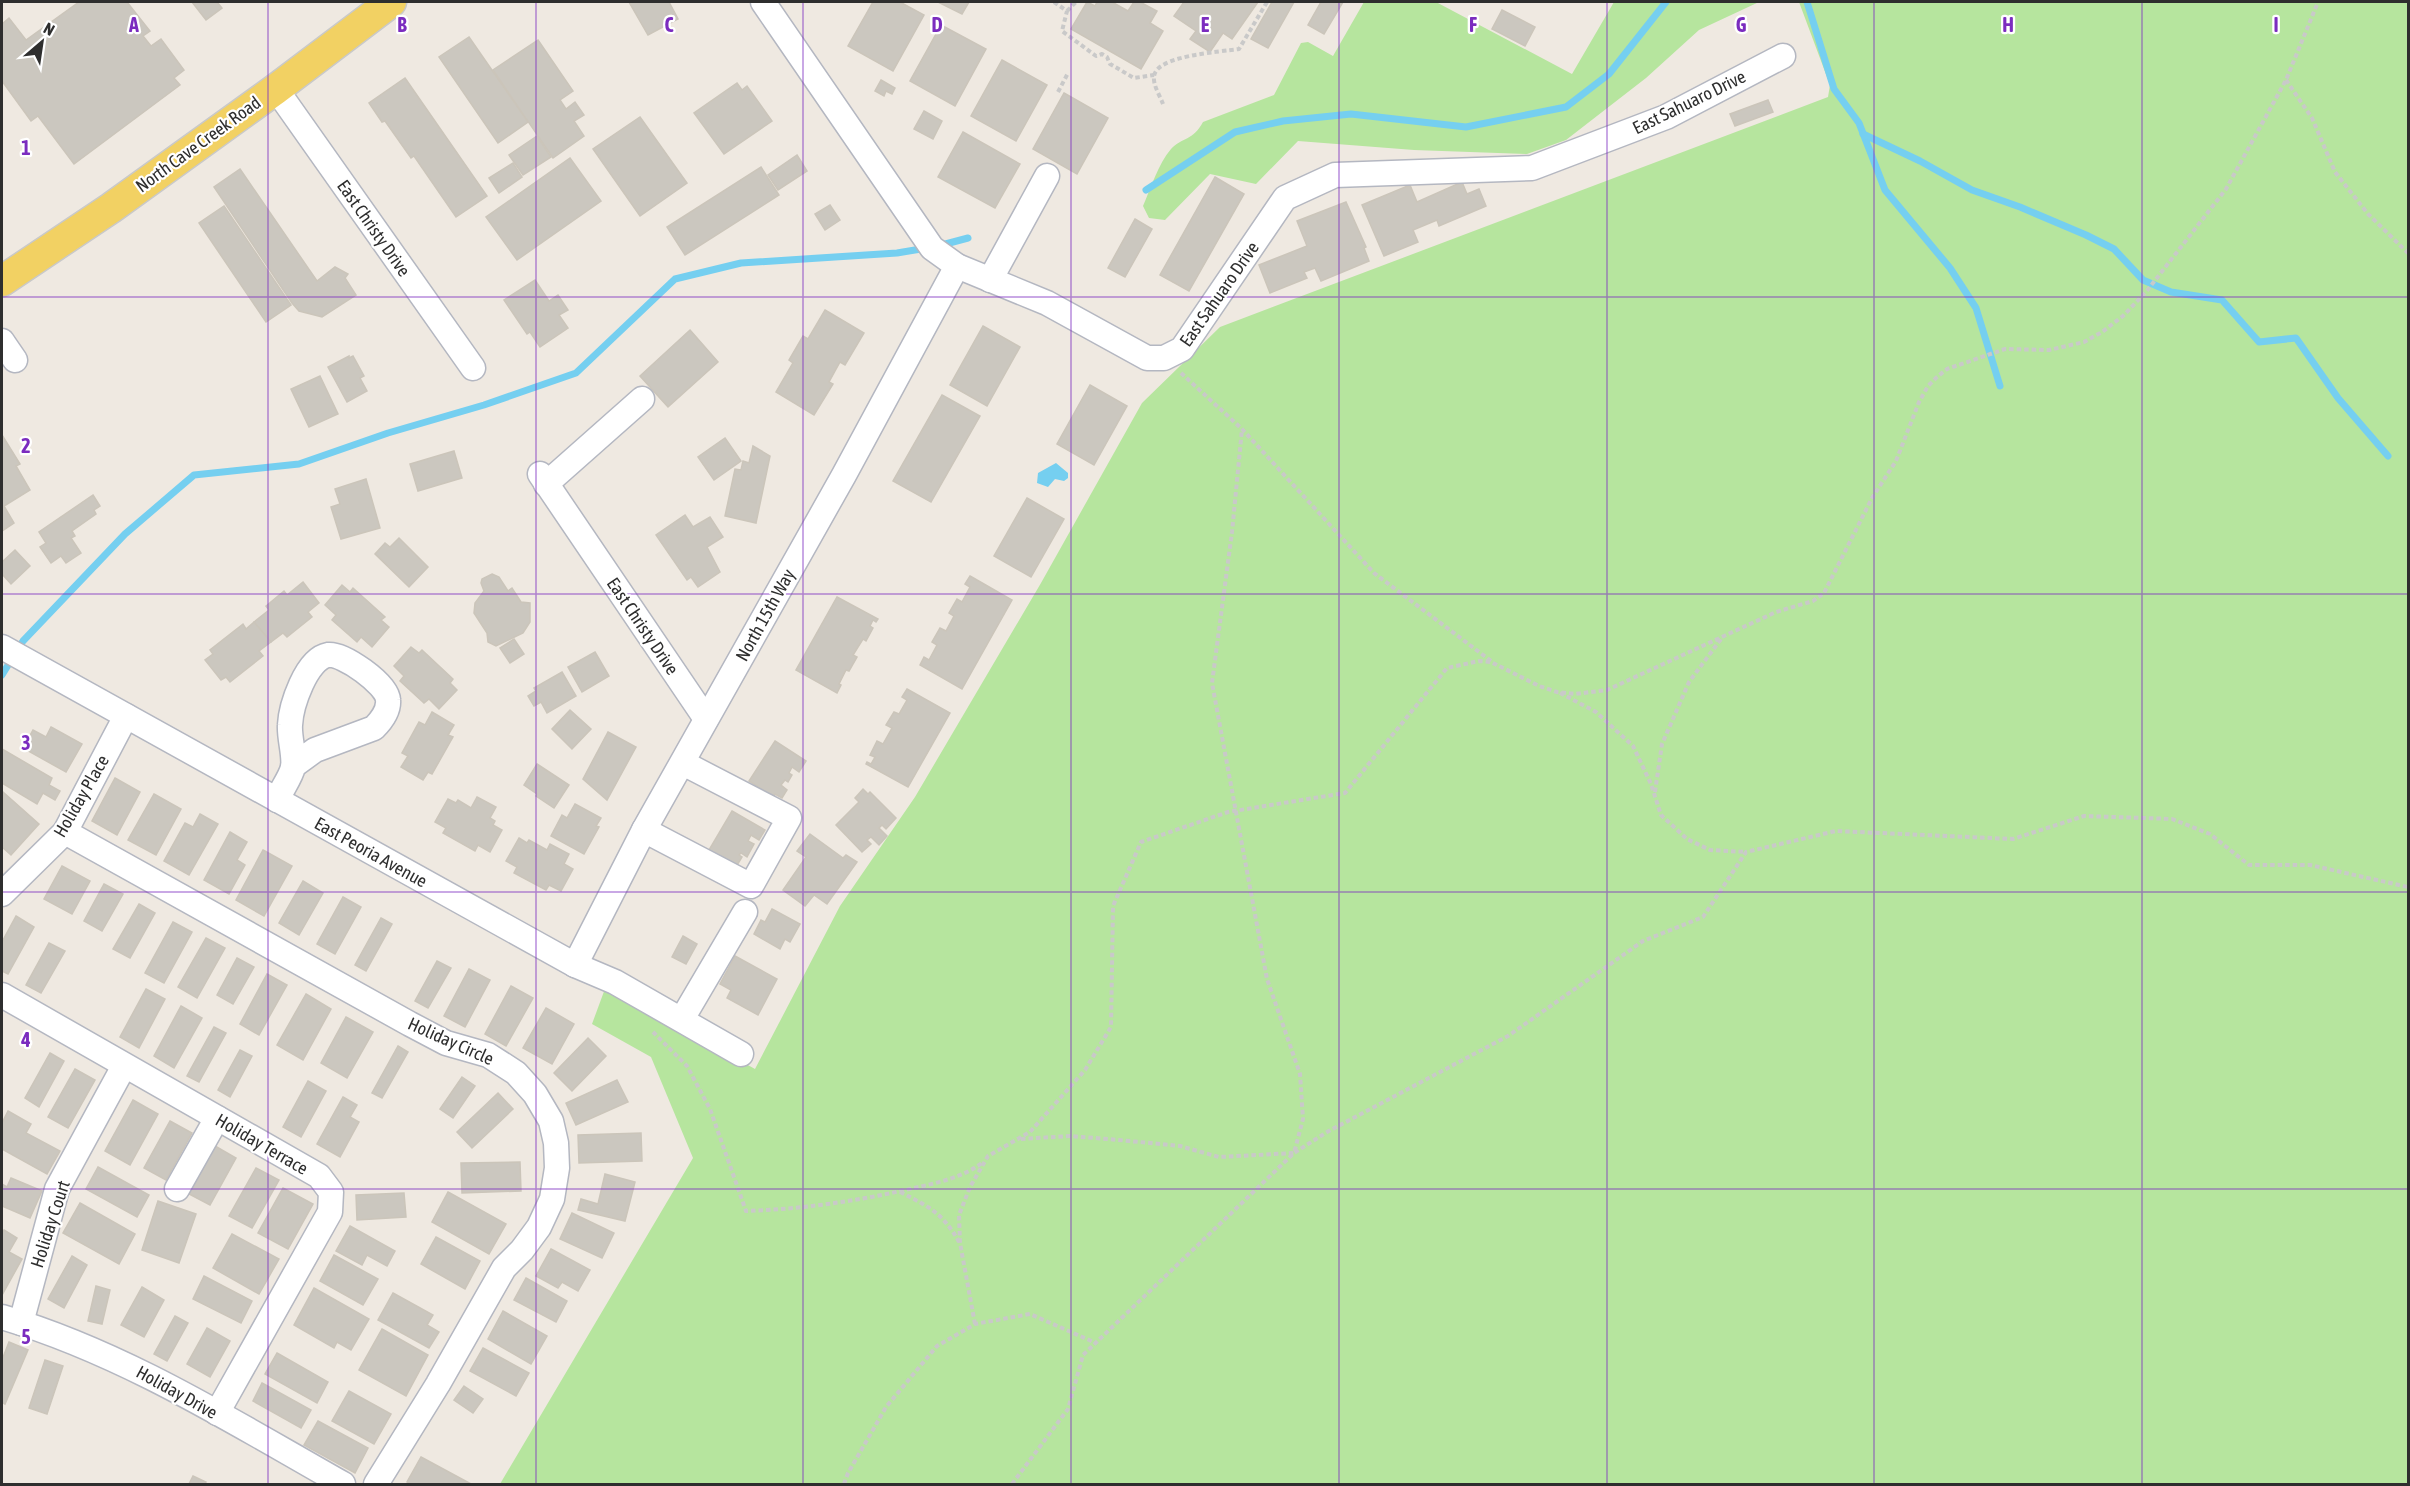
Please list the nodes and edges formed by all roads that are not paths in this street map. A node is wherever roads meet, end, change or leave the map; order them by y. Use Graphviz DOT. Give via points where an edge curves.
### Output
graph roads {
  1 [pos="390,2"];
  2 [pos="763,2"];
  3 [pos="1783,56"];
  4 [pos="276,89"];
  5 [pos="1047,177"];
  6 [pos="957,266"];
  7 [pos="990,280"];
  8 [pos="2,281"];
  9 [pos="473,368"];
  10 [pos="642,399"];
  11 [pos="2,647"];
  12 [pos="126,716"];
  13 [pos="706,719"];
  14 [pos="683,763"];
  15 [pos="293,766"];
  16 [pos="276,800"];
  17 [pos="644,830"];
  18 [pos="65,832"];
  19 [pos="2,894"];
  20 [pos="745,912"];
  21 [pos="575,965"];
  22 [pos="2,995"];
  23 [pos="682,1019"];
  24 [pos="741,1054"];
  25 [pos="124,1066"];
  26 [pos="218,1118"];
  27 [pos="177,1189"];
  28 [pos="11,1320"];
  29 [pos="217,1413"];
  30 [pos="344,1485"];
  31 [pos="376,1485"];
  1 -- 4 [label="main road, North Cave Creek Road"];
  2 -- 6 [label="street, East Sahuaro Drive" via="932,248"];
  3 -- 7 [label="street, East Sahuaro Drive" via="1666,117 1532,168 1335,175 1285,198 1182,350 1164,358 1147,358 1047,303"];
  4 -- 8 [label="main road, North Cave Creek Road"];
  4 -- 9 [label="street, East Christy Drive"];
  5 -- 7 [label="street"];
  6 -- 7 [label="street, East Sahuaro Drive"];
  6 -- 13 [label="street, North 15th Way"];
  10 -- 13 [label="street, East Christy Drive" via="543,479"];
  11 -- 12 [label="street, East Peoria Avenue"];
  12 -- 16 [label="street, East Peoria Avenue"];
  12 -- 18 [label="street, Holiday Place"];
  13 -- 14 [label="street, North 15th Way"];
  14 -- 17 [label="street, North 15th Way"];
  14 -- 17 [label="street" via="789,818 751,886"];
  15 -- 15 [label="street" via="292,707 311,666 328,655 351,662 385,691 388,706 379,723 321,747"];
  15 -- 16 [label="street"];
  16 -- 21 [label="street, East Peoria Avenue"];
  17 -- 21 [label="street, North 15th Way"];
  18 -- 19 [label="street, Holiday Place"];
  18 -- 31 [label="street, Holiday Circle" via="446,1043 488,1055 516,1073 536,1094 551,1120 557,1168 552,1199 539,1227 504,1268"];
  20 -- 23 [label="street"];
  21 -- 23 [label="street, East Peoria Avenue"];
  22 -- 25 [label="street, Holiday Terrace"];
  23 -- 24 [label="street, East Peoria Avenue"];
  25 -- 26 [label="street, Holiday Terrace"];
  25 -- 28 [label="street, Holiday Court" via="57,1189"];
  26 -- 27 [label="street"];
  26 -- 29 [label="street, Holiday Terrace" via="319,1176 331,1192 330,1212"];
  28 -- 29 [label="street, Holiday Drive" via="131,1366"];
  29 -- 30 [label="street, Holiday Drive"];
}
